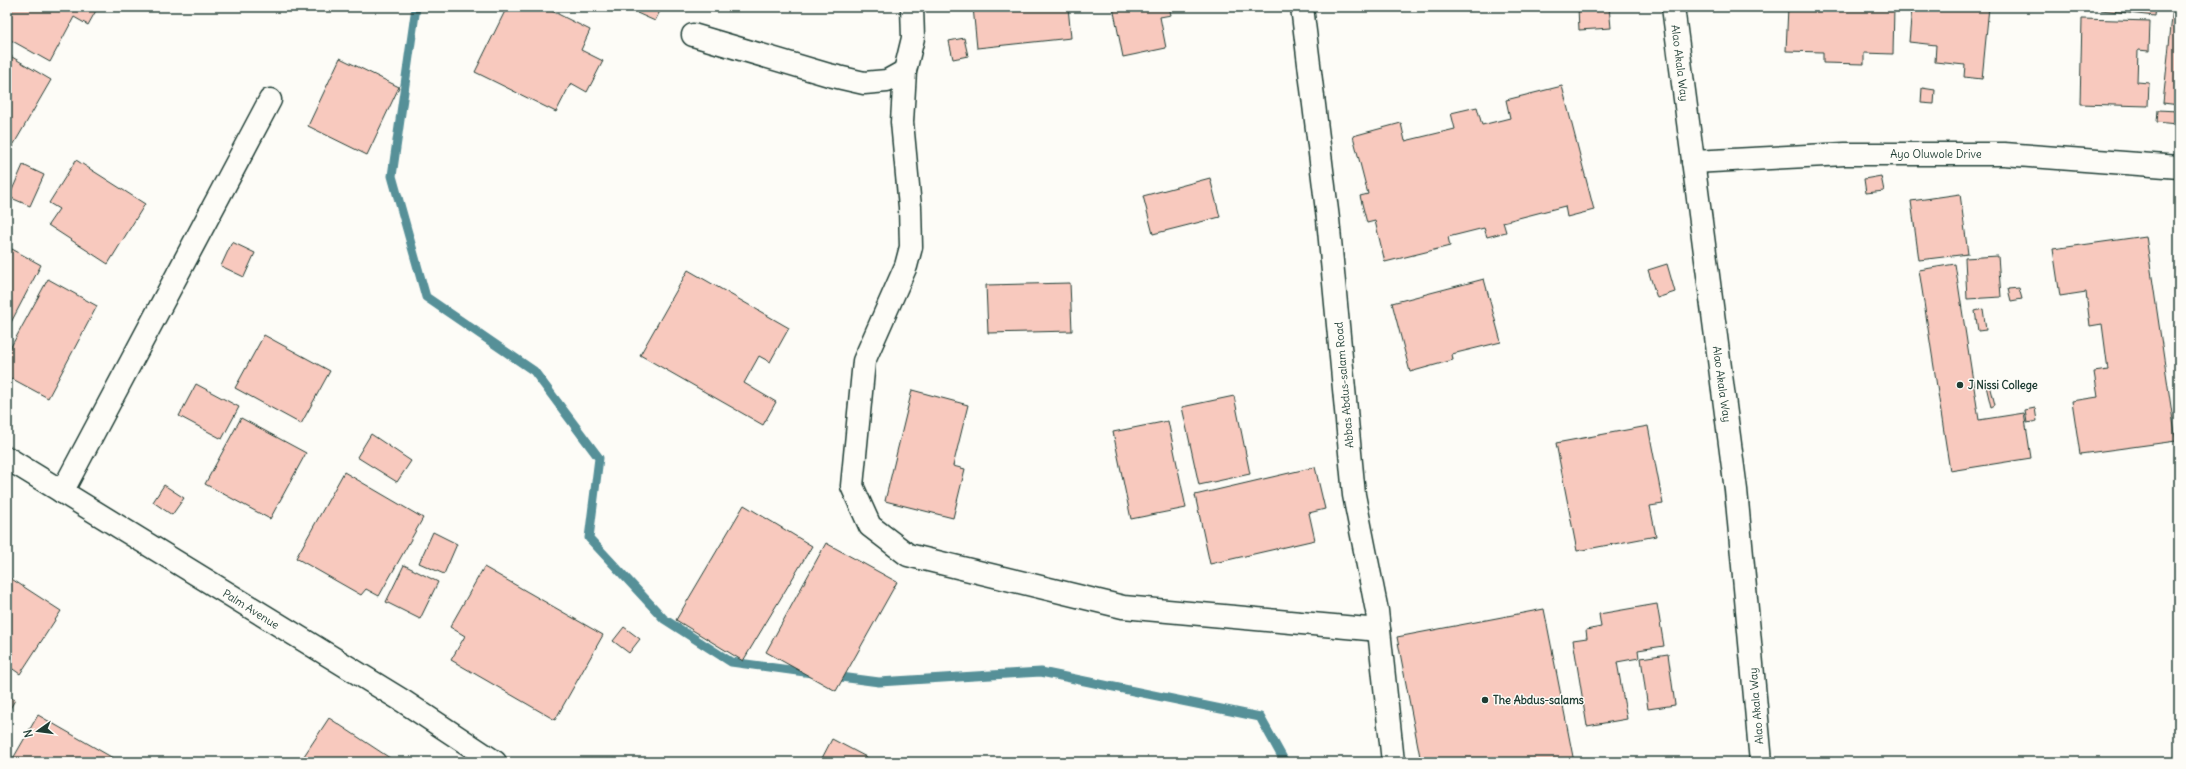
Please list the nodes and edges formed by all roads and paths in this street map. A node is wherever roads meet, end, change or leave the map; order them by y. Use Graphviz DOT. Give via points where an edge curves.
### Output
graph roads {
  1 [pos="912,7"];
  2 [pos="1302,7"];
  3 [pos="1673,7"];
  4 [pos="693,35"];
  5 [pos="905,72"];
  6 [pos="270,100"];
  7 [pos="1693,162"];
  8 [pos="2179,167"];
  9 [pos="7,458"];
  10 [pos="62,492"];
  11 [pos="1379,630"];
  12 [pos="495,762"];
  13 [pos="1393,762"];
  14 [pos="1761,762"];
  1 -- 5 [label="street" via="912,38"];
  2 -- 11 [label="street, Abbas Abdus-salam Road" via="1328,220 1354,495"];
  3 -- 7 [label="street, Alao Akala Way"];
  4 -- 5 [label="street" via="864,83 887,81"];
  5 -- 11 [label="street" via="902,122 911,248 906,266 864,362 852,486 870,526 908,555 1123,607"];
  6 -- 10 [label="street"];
  7 -- 8 [label="street, Ayo Oluwole Drive" via="1845,154 2004,154"];
  7 -- 14 [label="street, Alao Akala Way" via="1736,490"];
  9 -- 10 [label="street, Palm Avenue"];
  10 -- 12 [label="street, Palm Avenue" via="404,701"];
  11 -- 13 [label="street, Abbas Abdus-salam Road"];
}
